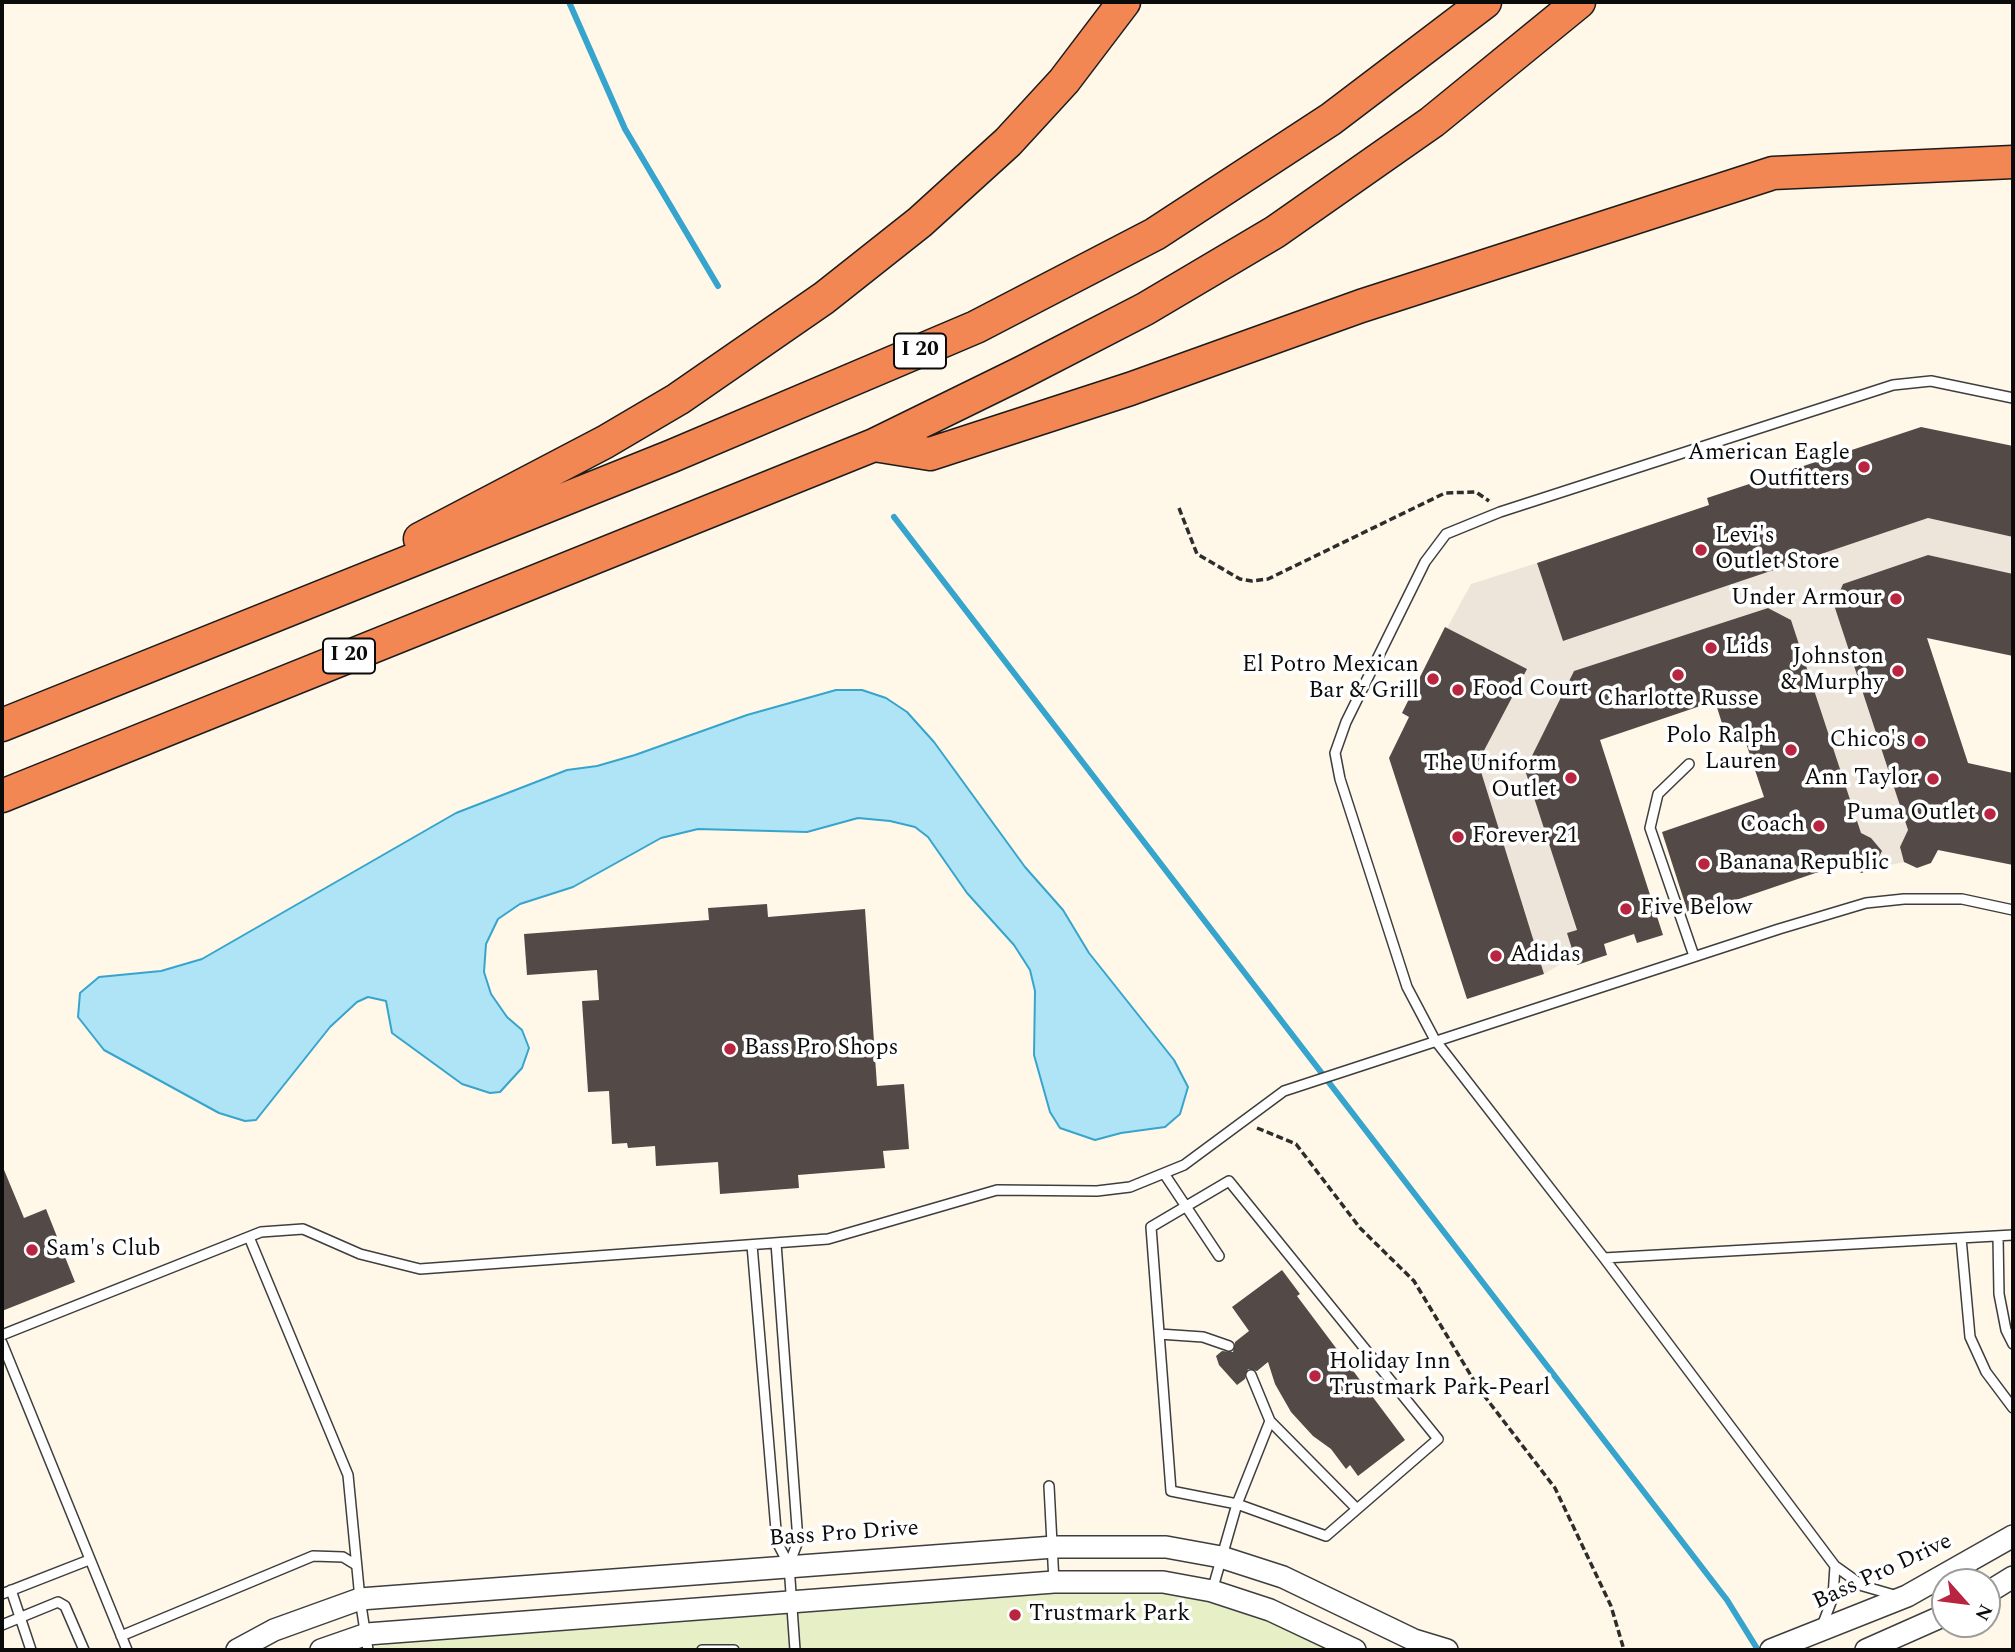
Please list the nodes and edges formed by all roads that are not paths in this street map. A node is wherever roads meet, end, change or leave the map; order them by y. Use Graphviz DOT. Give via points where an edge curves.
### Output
graph roads {
  1 [pos="1124,2"];
  2 [pos="1485,2"];
  3 [pos="1579,2"];
  4 [pos="2013,162"];
  5 [pos="2013,398"];
  6 [pos="874,445"];
  7 [pos="303,604"];
  8 [pos="2,724"];
  9 [pos="1689,764"];
  10 [pos="2,796"];
  11 [pos="2013,910"];
  12 [pos="1694,956"];
  13 [pos="1435,1040"];
  14 [pos="1165,1175"];
  15 [pos="1185,1207"];
  16 [pos="2013,1235"];
  17 [pos="1998,1236"];
  18 [pos="249,1237"];
  19 [pos="1961,1238"];
  20 [pos="776,1243"];
  21 [pos="752,1245"];
  22 [pos="1219,1256"];
  23 [pos="1604,1258"];
  24 [pos="1159,1334"];
  25 [pos="2,1335"];
  26 [pos="2,1343"];
  27 [pos="2013,1344"];
  28 [pos="1229,1346"];
  29 [pos="1251,1375"];
  30 [pos="2013,1408"];
  31 [pos="1269,1421"];
  32 [pos="1049,1486"];
  33 [pos="1237,1504"];
  34 [pos="1357,1509"];
  35 [pos="2013,1536"];
  36 [pos="1054,1547"];
  37 [pos="1221,1557"];
  38 [pos="89,1560"];
  39 [pos="356,1564"];
  40 [pos="789,1565"];
  41 [pos="1835,1566"];
  42 [pos="1054,1581"];
  43 [pos="1212,1591"];
  44 [pos="6,1592"];
  45 [pos="1907,1596"];
  46 [pos="360,1599"];
  47 [pos="791,1601"];
  48 [pos="21,1618"];
  49 [pos="1931,1621"];
  50 [pos="2,1625"];
  51 [pos="1820,1631"];
  52 [pos="121,1636"];
  53 [pos="368,1642"];
  54 [pos="1411,1645"];
  55 [pos="31,1650"];
  56 [pos="84,1650"];
  57 [pos="127,1650"];
  58 [pos="237,1650"];
  59 [pos="321,1650"];
  60 [pos="702,1650"];
  61 [pos="734,1650"];
  62 [pos="794,1650"];
  63 [pos="1355,1650"];
  64 [pos="1447,1650"];
  65 [pos="1771,1650"];
  66 [pos="1866,1650"];
  1 -- 7 [label="highway" via="1071,72 1008,142 880,256 792,322 605,442"];
  2 -- 7 [label="highway, I 20" via="1331,119 1155,234 976,327 672,456"];
  3 -- 6 [label="highway, I 20" via="1432,121 1275,232 1145,309"];
  4 -- 6 [label="highway" via="1773,173 1361,306 930,454"];
  5 -- 13 [label="lane" via="1931,381 1893,385 1500,512 1446,534 1425,562 1335,753 1407,987"];
  6 -- 10 [label="highway, I 20"];
  7 -- 8 [label="highway, I 20"];
  9 -- 12 [label="lane" via="1658,794 1650,828"];
  11 -- 12 [label="lane" via="1962,899 1866,904"];
  12 -- 13 [label="lane"];
  13 -- 14 [label="lane" via="1284,1091"];
  13 -- 23 [label="lane"];
  14 -- 15 [label="lane"];
  14 -- 20 [label="lane" via="1130,1187 1097,1191 997,1190 828,1239"];
  15 -- 22 [label="lane"];
  15 -- 24 [label="lane" via="1151,1227"];
  15 -- 34 [label="lane" via="1229,1181 1438,1439"];
  16 -- 17 [label="lane"];
  17 -- 19 [label="lane"];
  17 -- 27 [label="lane" via="1999,1294"];
  18 -- 21 [label="lane" via="303,1229 360,1254 420,1269"];
  18 -- 25 [label="lane"];
  18 -- 39 [label="lane" via="348,1475"];
  19 -- 23 [label="lane"];
  19 -- 30 [label="lane" via="1970,1337 1986,1372"];
  20 -- 21 [label="lane"];
  20 -- 40 [label="lane" via="798,1541"];
  21 -- 40 [label="lane" via="777,1542"];
  23 -- 41 [label="lane"];
  24 -- 28 [label="lane" via="1203,1337"];
  24 -- 33 [label="lane" via="1171,1491"];
  26 -- 38 [label="lane"];
  29 -- 31 [label="lane"];
  31 -- 33 [label="lane"];
  31 -- 34 [label="lane"];
  32 -- 36 [label="lane"];
  33 -- 34 [label="lane" via="1326,1536"];
  33 -- 37 [label="lane"];
  35 -- 45 [label="street, Bass Pro Drive"];
  36 -- 37 [label="street, Bass Pro Drive" via="1166,1547"];
  36 -- 40 [label="street, Bass Pro Drive"];
  36 -- 42 [label="lane"];
  37 -- 43 [label="lane"];
  37 -- 54 [label="street, Bass Pro Drive" via="1283,1577"];
  38 -- 44 [label="lane"];
  38 -- 52 [label="lane"];
  39 -- 46 [label="lane"];
  39 -- 52 [label="lane" via="343,1557 313,1556"];
  40 -- 46 [label="street, Bass Pro Drive" via="572,1586"];
  40 -- 47 [label="lane"];
  41 -- 45 [label="lane" via="1863,1586"];
  41 -- 51 [label="lane" via="1833,1597"];
  42 -- 43 [label="street" via="1163,1582"];
  42 -- 47 [label="street"];
  43 -- 63 [label="street" via="1270,1610"];
  44 -- 48 [label="lane"];
  45 -- 51 [label="street, Bass Pro Drive"];
  46 -- 53 [label="lane"];
  46 -- 58 [label="street, Bass Pro Drive" via="274,1630"];
  47 -- 53 [label="street"];
  47 -- 62 [label="lane"];
  48 -- 50 [label="lane"];
  48 -- 55 [label="lane"];
  48 -- 56 [label="lane" via="58,1602 65,1606"];
  49 -- 66 [label="street"];
  51 -- 65 [label="street, Bass Pro Drive"];
  52 -- 57 [label="lane"];
  53 -- 59 [label="street"];
  54 -- 64 [label="street, Bass Pro Drive"];
  60 -- 61 [label="lane"];
}
